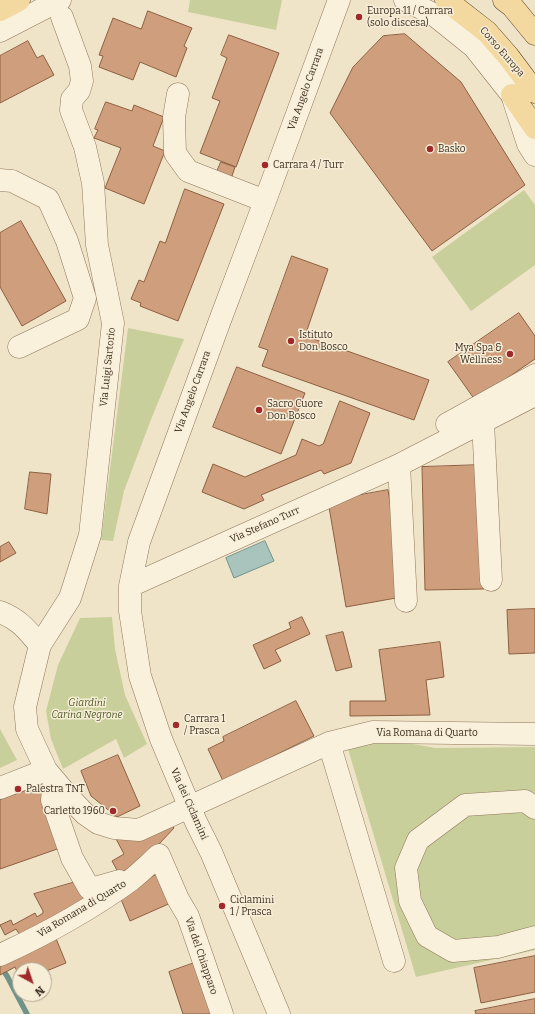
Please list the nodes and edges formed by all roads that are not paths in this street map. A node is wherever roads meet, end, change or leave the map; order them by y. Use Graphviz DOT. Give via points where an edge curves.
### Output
graph roads {
  1 [pos="19,0"];
  2 [pos="339,0"];
  3 [pos="405,0"];
  4 [pos="504,0"];
  5 [pos="439,7"];
  6 [pos="61,8"];
  7 [pos="0,10"];
  8 [pos="0,31"];
  9 [pos="535,34"];
  10 [pos="535,92"];
  11 [pos="178,94"];
  12 [pos="512,95"];
  13 [pos="535,128"];
  14 [pos="535,155"];
  15 [pos="0,180"];
  16 [pos="265,201"];
  17 [pos="19,347"];
  18 [pos="535,375"];
  19 [pos="535,395"];
  20 [pos="483,422"];
  21 [pos="445,425"];
  22 [pos="399,465"];
  23 [pos="491,580"];
  24 [pos="130,586"];
  25 [pos="406,600"];
  26 [pos="0,612"];
  27 [pos="40,645"];
  28 [pos="535,734"];
  29 [pos="329,743"];
  30 [pos="50,775"];
  31 [pos="0,788"];
  32 [pos="190,806"];
  33 [pos="535,808"];
  34 [pos="159,855"];
  35 [pos="132,879"];
  36 [pos="535,937"];
  37 [pos="8,951"];
  38 [pos="394,961"];
  39 [pos="222,1014"];
  40 [pos="279,1014"];
  1 -- 7 [label="main road"];
  2 -- 16 [label="street, Via Angelo Carrara"];
  3 -- 5 [label="street"];
  4 -- 9 [label="main road"];
  5 -- 10 [label="main road, Corso Europa" via="487,32"];
  5 -- 12 [label="street"];
  6 -- 8 [label="street"];
  6 -- 27 [label="street, Via Luigi Sartorio" via="80,66 82,81 72,99 71,110 85,147 93,183 96,245 113,323 90,535 70,598"];
  11 -- 16 [label="street" via="174,117 174,153 188,171"];
  12 -- 13 [label="main road"];
  12 -- 14 [label="street" via="528,144"];
  15 -- 17 [label="street" via="12,181 48,199 67,241 85,298 78,319"];
  16 -- 24 [label="street, Via Angelo Carrara" via="139,542"];
  18 -- 21 [label="street"];
  19 -- 20 [label="street, Via Stefano Turr"];
  20 -- 22 [label="street, Via Stefano Turr"];
  20 -- 23 [label="street"];
  22 -- 24 [label="street, Via Stefano Turr"];
  22 -- 25 [label="street"];
  24 -- 32 [label="street, Via dei Ciclamini" via="130,611 140,676 161,739"];
  26 -- 27 [label="street" via="24,626"];
  27 -- 30 [label="street, Via Luigi Sartorio" via="25,707 27,729"];
  28 -- 29 [label="street, Via Romana di Quarto" via="373,732"];
  29 -- 32 [label="street, Via Romana di Quarto"];
  29 -- 38 [label="street"];
  30 -- 31 [label="street"];
  30 -- 32 [label="street, Via Romana di Quarto" via="85,814 114,828 139,830"];
  30 -- 35 [label="street" via="52,800 72,858 89,888"];
  32 -- 40 [label="street, Via dei Ciclamini"];
  33 -- 36 [label="street" via="525,801 464,805 418,840 406,868 410,901 427,936 453,951 498,947"];
  34 -- 35 [label="street, Via Romana di Quarto"];
  34 -- 39 [label="street, Via del Chiapparo" via="188,916"];
  35 -- 37 [label="street, Via Romana di Quarto" via="65,922"];
}
